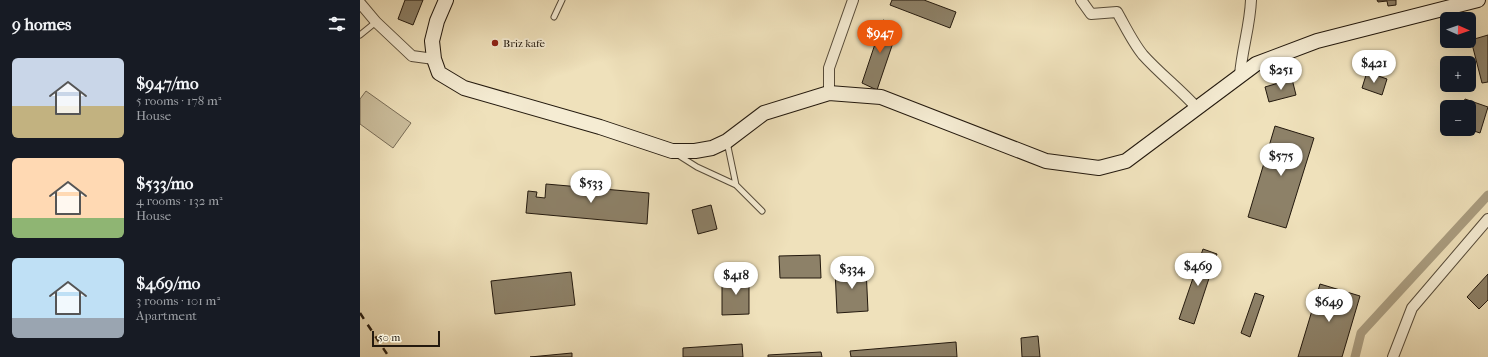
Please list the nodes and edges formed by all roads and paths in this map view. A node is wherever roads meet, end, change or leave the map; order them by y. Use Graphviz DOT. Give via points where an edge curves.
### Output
graph roads {
  1 [pos="446,0"];
  2 [pos="562,0"];
  3 [pos="853,0"];
  4 [pos="1081,0"];
  5 [pos="1251,0"];
  6 [pos="1478,0"];
  7 [pos="1460,2"];
  8 [pos="360,3"];
  9 [pos="554,17"];
  10 [pos="376,22"];
  11 [pos="360,35"];
  12 [pos="434,60"];
  13 [pos="1240,75"];
  14 [pos="829,93"];
  15 [pos="1197,108"];
  16 [pos="727,141"];
  17 [pos="672,151"];
  18 [pos="736,185"];
  19 [pos="762,211"];
  20 [pos="1488,219"];
  21 [pos="1393,357"];
  1 -- 12 [label="street" via="432,41"];
  2 -- 9 [label="lane"];
  3 -- 14 [label="street" via="828,68"];
  4 -- 15 [label="street" via="1091,14 1117,12 1142,54"];
  5 -- 13 [label="street" via="1250,21"];
  6 -- 7 [label="street"];
  7 -- 13 [label="street" via="1317,41 1256,64"];
  8 -- 10 [label="street"];
  10 -- 11 [label="lane"];
  10 -- 12 [label="street" via="412,56"];
  12 -- 17 [label="street" via="439,73 464,88 600,127"];
  13 -- 15 [label="street"];
  14 -- 15 [label="street" via="881,98 1046,160 1098,168 1126,161"];
  14 -- 16 [label="street" via="764,113"];
  16 -- 17 [label="street" via="706,149"];
  16 -- 18 [label="lane"];
  17 -- 18 [label="lane" via="697,167"];
  18 -- 19 [label="lane"];
  20 -- 21 [label="street" via="1412,308"];
}
